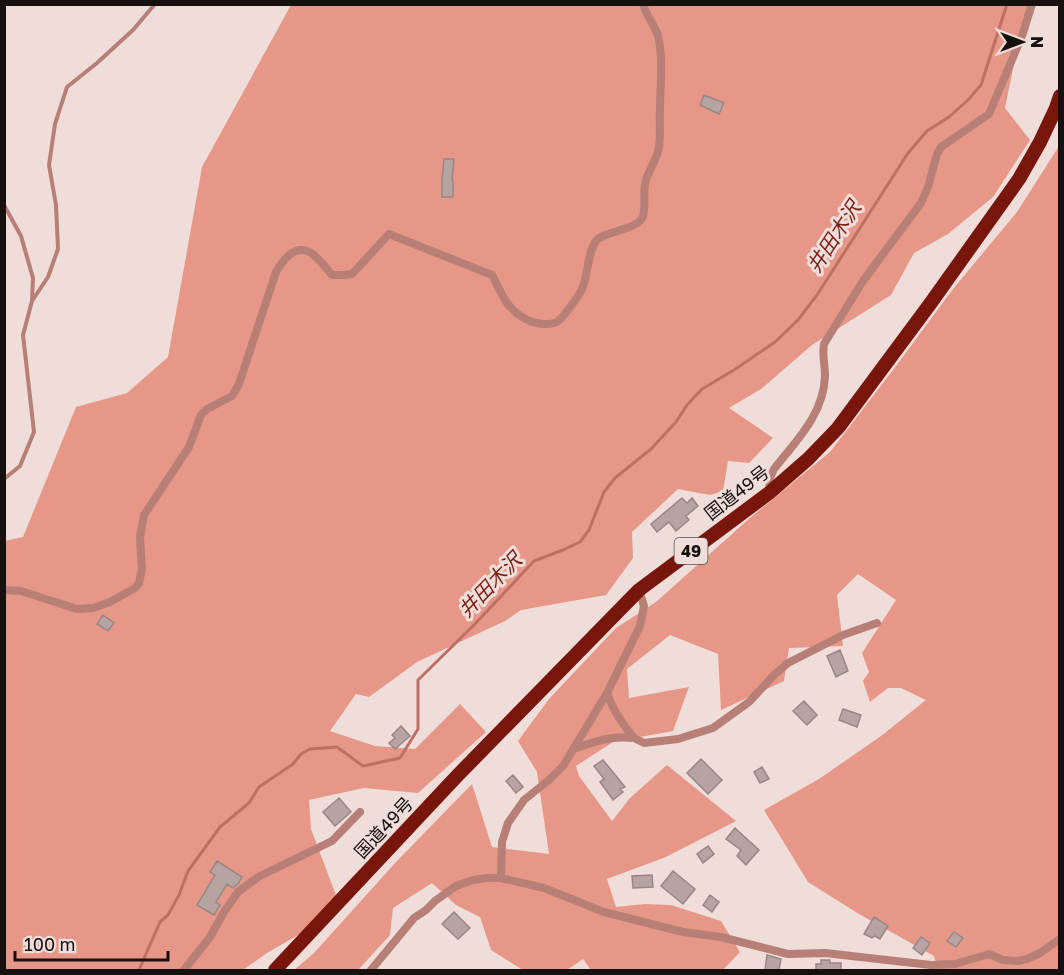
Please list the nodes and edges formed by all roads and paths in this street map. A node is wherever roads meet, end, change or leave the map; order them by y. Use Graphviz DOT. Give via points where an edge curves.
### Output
graph roads {
  1 [pos="155,4"];
  2 [pos="643,4"];
  3 [pos="1032,4"];
  4 [pos="1059,96"];
  5 [pos="4,205"];
  6 [pos="32,301"];
  7 [pos="4,479"];
  8 [pos="769,493"];
  9 [pos="4,590"];
  10 [pos="639,590"];
  11 [pos="877,623"];
  12 [pos="607,693"];
  13 [pos="634,738"];
  14 [pos="573,749"];
  15 [pos="360,812"];
  16 [pos="501,878"];
  17 [pos="1059,939"];
  18 [pos="184,970"];
  19 [pos="275,970"];
  20 [pos="371,970"];
  1 -- 6 [label="lane" via="133,30 67,87 55,124 49,165 57,205 58,249 48,277"];
  2 -- 9 [label="street" via="660,51 659,147 646,179 644,214 637,224 596,241 582,291 559,321 537,324 526,320 506,302 492,275 389,234 352,274 332,275 312,253 291,253 276,272 239,384 232,396 201,415 189,447 144,515 140,583 110,602 77,609 21,591"];
  3 -- 8 [label="street" via="989,114 941,147 921,203 863,281 824,344 824,388 817,410 774,469"];
  4 -- 8 [label="highway, 国道49号 / 49" via="1019,179 930,304 838,428"];
  5 -- 6 [label="lane" via="21,236 33,278"];
  6 -- 7 [label="lane" via="23,335 34,432 20,466"];
  8 -- 10 [label="highway, 国道49号 / 49"];
  10 -- 12 [label="street" via="644,606 640,626"];
  10 -- 19 [label="highway, 国道49号 / 49"];
  11 -- 13 [label="street" via="788,663 749,702 713,728 678,739 644,742"];
  12 -- 13 [label="street" via="619,720"];
  12 -- 14 [label="street"];
  13 -- 14 [label="street" via="606,738"];
  14 -- 16 [label="street" via="563,766 524,800 508,823 502,842"];
  15 -- 18 [label="street" via="332,841 258,877 238,892"];
  16 -- 17 [label="street" via="544,888 615,915 788,954 825,953 931,965 955,964 989,954 1018,961 1040,953"];
  16 -- 20 [label="street" via="456,886 414,918"];
}
